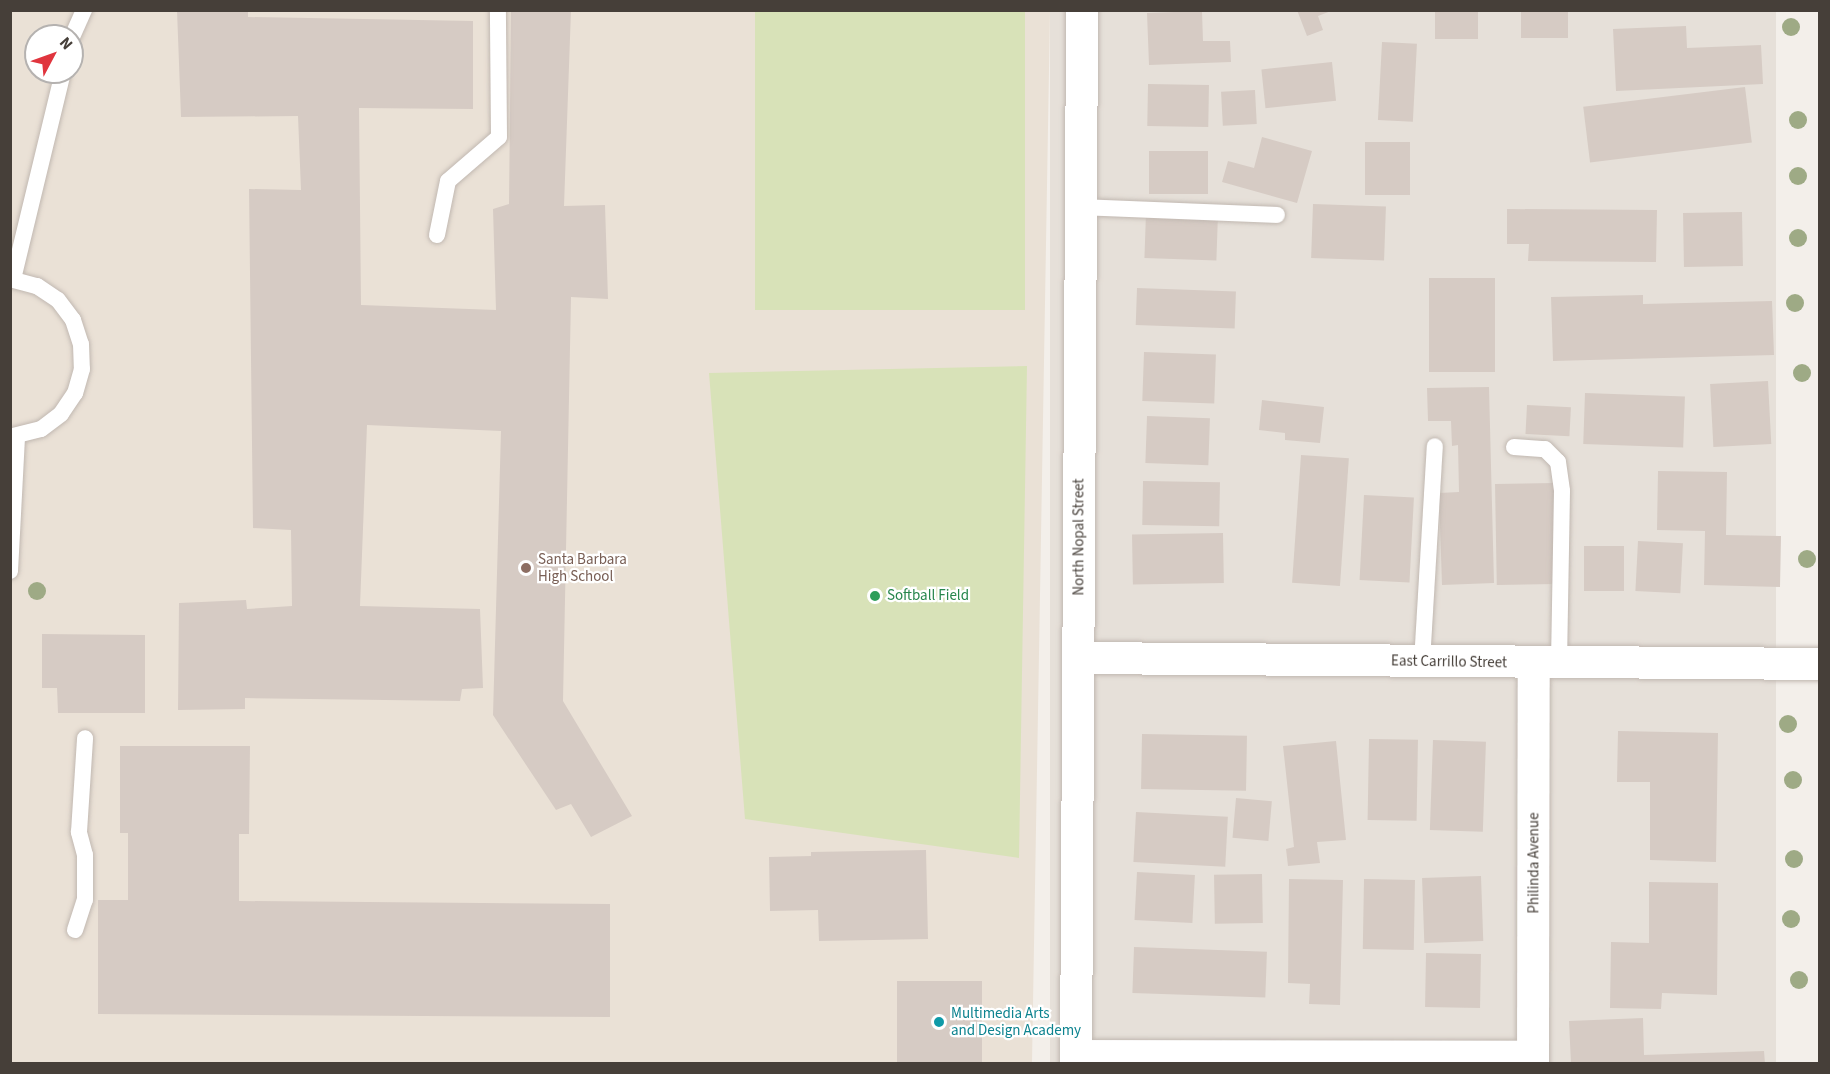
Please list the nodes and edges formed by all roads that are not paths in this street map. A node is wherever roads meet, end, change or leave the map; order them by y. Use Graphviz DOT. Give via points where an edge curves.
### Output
graph roads {
  1 [pos="84,10"];
  2 [pos="498,10"];
  3 [pos="1082,10"];
  4 [pos="78,24"];
  5 [pos="60,84"];
  6 [pos="1081,207"];
  7 [pos="1277,215"];
  8 [pos="437,235"];
  9 [pos="12,279"];
  10 [pos="14,437"];
  11 [pos="1435,446"];
  12 [pos="1514,447"];
  13 [pos="10,572"];
  14 [pos="1078,658"];
  15 [pos="1422,662"];
  16 [pos="1546,663"];
  17 [pos="1820,664"];
  18 [pos="85,738"];
  19 [pos="75,930"];
  20 [pos="1076,1060"];
  21 [pos="1533,1060"];
  1 -- 4 [label="lane"];
  2 -- 8 [label="lane" via="500,137 448,182"];
  3 -- 6 [label="street, North Nopal Street"];
  5 -- 9 [label="lane"];
  6 -- 7 [label="lane"];
  6 -- 14 [label="street, North Nopal Street"];
  9 -- 10 [label="lane" via="37,286 58,300 79,336 82,369 75,393 61,414 41,429"];
  10 -- 13 [label="lane"];
  11 -- 15 [label="lane"];
  12 -- 16 [label="lane" via="1545,449 1558,462 1562,491"];
  14 -- 15 [label="street, East Carrillo Street"];
  14 -- 20 [label="street, North Nopal Street"];
  15 -- 16 [label="street, East Carrillo Street"];
  16 -- 17 [label="street, East Carrillo Street"];
  16 -- 21 [label="street, Philinda Avenue"];
  18 -- 19 [label="lane" via="79,832 85,855 85,900"];
  20 -- 21 [label="street"];
}
